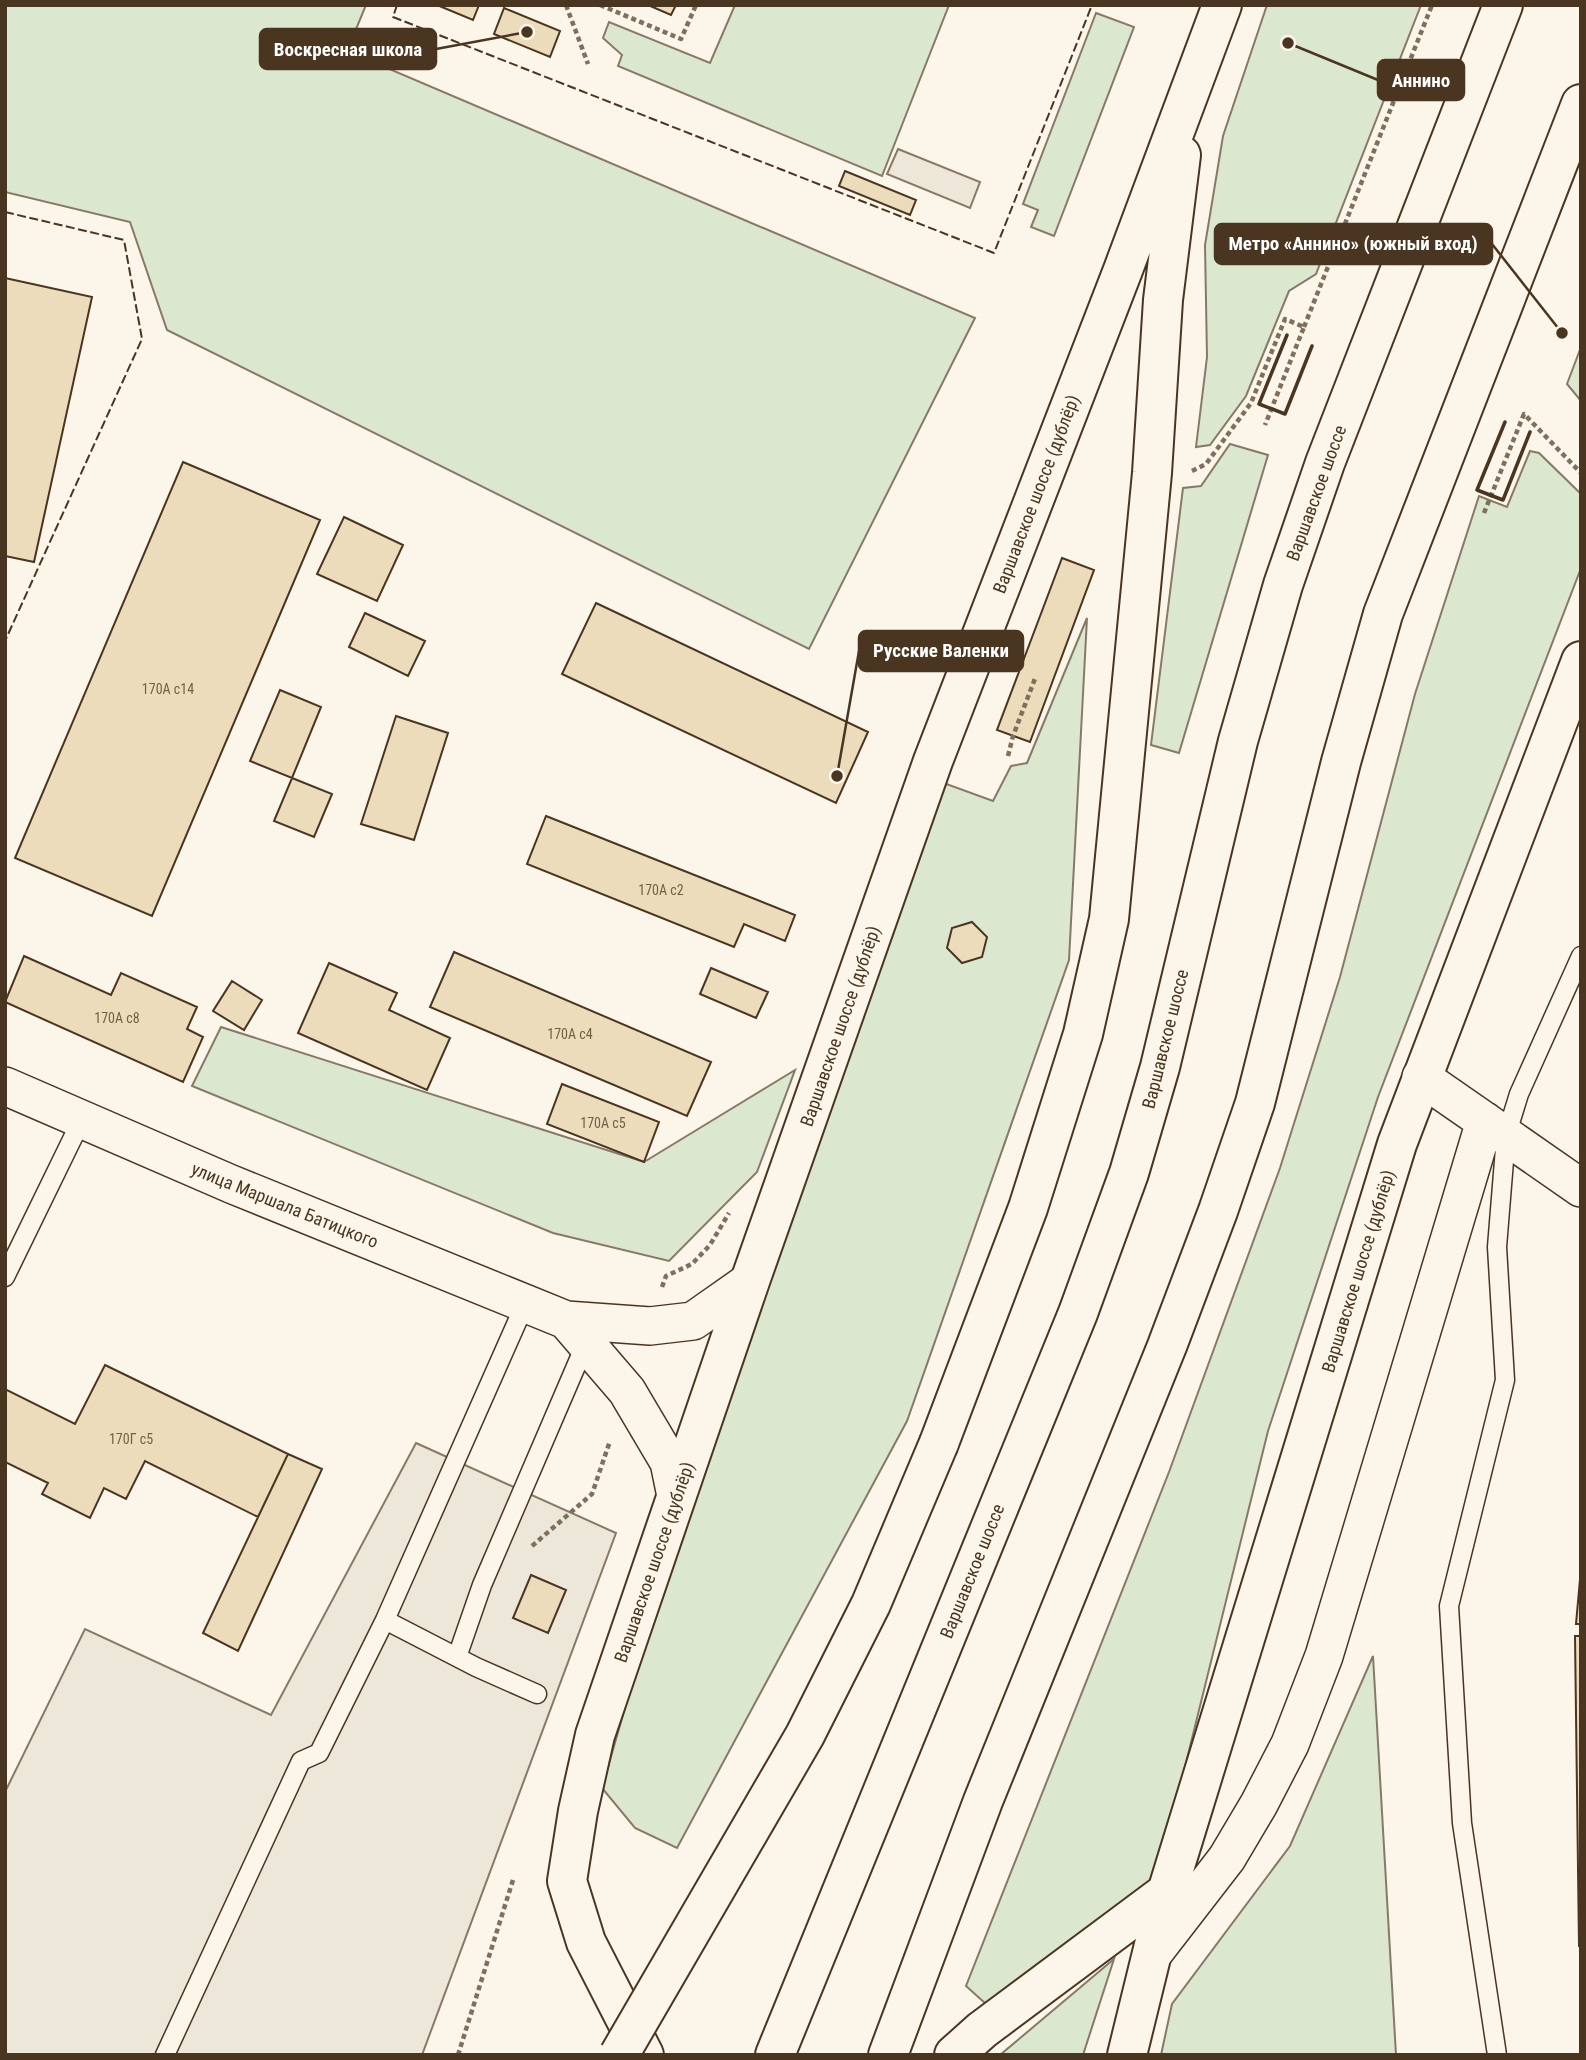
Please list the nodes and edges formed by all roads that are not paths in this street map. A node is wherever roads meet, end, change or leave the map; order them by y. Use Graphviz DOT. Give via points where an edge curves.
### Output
graph roads {
  1 [pos="1222,5"];
  2 [pos="1503,5"];
  3 [pos="1190,87"];
  4 [pos="1581,104"];
  5 [pos="1581,661"];
  6 [pos="1581,956"];
  7 [pos="1421,1077"];
  8 [pos="5,1086"];
  9 [pos="82,1119"];
  10 [pos="1495,1129"];
  11 [pos="1581,1188"];
  12 [pos="5,1277"];
  13 [pos="750,1281"];
  14 [pos="525,1304"];
  15 [pos="576,1332"];
  16 [pos="676,1496"];
  17 [pos="385,1620"];
  18 [pos="457,1657"];
  19 [pos="537,1694"];
  20 [pos="1167,1892"];
  21 [pos="1152,1955"];
  22 [pos="165,2055"];
  23 [pos="618,2055"];
  24 [pos="644,2055"];
  25 [pos="775,2055"];
  26 [pos="888,2055"];
  27 [pos="954,2055"];
  28 [pos="1127,2055"];
  29 [pos="1497,2055"];
  1 -- 3 [label="main road, Варшавское шоссе (дублёр)"];
  2 -- 25 [label="main road, Варшавское шоссе" via="1330,450 1283,585 1238,741 1160,1067 1129,1173 1078,1313"];
  3 -- 13 [label="main road, Варшавское шоссе (дублёр)" via="933,761"];
  3 -- 23 [label="main road, bridge" via="1163,300 1152,474 1109,919 1083,1034 1028,1208 939,1443 871,1604 805,1735"];
  4 -- 26 [label="main road" via="1383,614 1255,1103 1219,1211 983,1801"];
  5 -- 7 [label="main road, Варшавское шоссе (дублёр)"];
  6 -- 10 [label="lane" via="1519,1094"];
  7 -- 10 [label="street"];
  7 -- 20 [label="main road, Варшавское шоссе (дублёр)" via="1392,1157"];
  8 -- 9 [label="street, улица Маршала Батицкого"];
  9 -- 12 [label="lane"];
  9 -- 14 [label="street, улица Маршала Батицкого"];
  10 -- 11 [label="street"];
  10 -- 21 [label="street" via="1324,1656 1290,1744 1227,1858"];
  10 -- 29 [label="lane" via="1505,1380 1449,1606 1462,1823"];
  13 -- 15 [label="street, улица Маршала Батицкого" via="693,1321"];
  13 -- 16 [label="main road, Варшавское шоссе (дублёр)"];
  14 -- 15 [label="street, улица Маршала Батицкого"];
  14 -- 17 [label="lane"];
  15 -- 16 [label="street, улица Маршала Батицкого" via="627,1391 669,1462"];
  15 -- 18 [label="lane"];
  16 -- 24 [label="main road, Варшавское шоссе (дублёр)" via="596,1735 567,1881 586,1942"];
  17 -- 18 [label="lane"];
  17 -- 22 [label="lane" via="319,1753 301,1761"];
  18 -- 19 [label="lane"];
  20 -- 21 [label="main road, Варшавское шоссе (дублёр)"];
  20 -- 27 [label="main road"];
  21 -- 28 [label="main road, Варшавское шоссе (дублёр)"];
}
